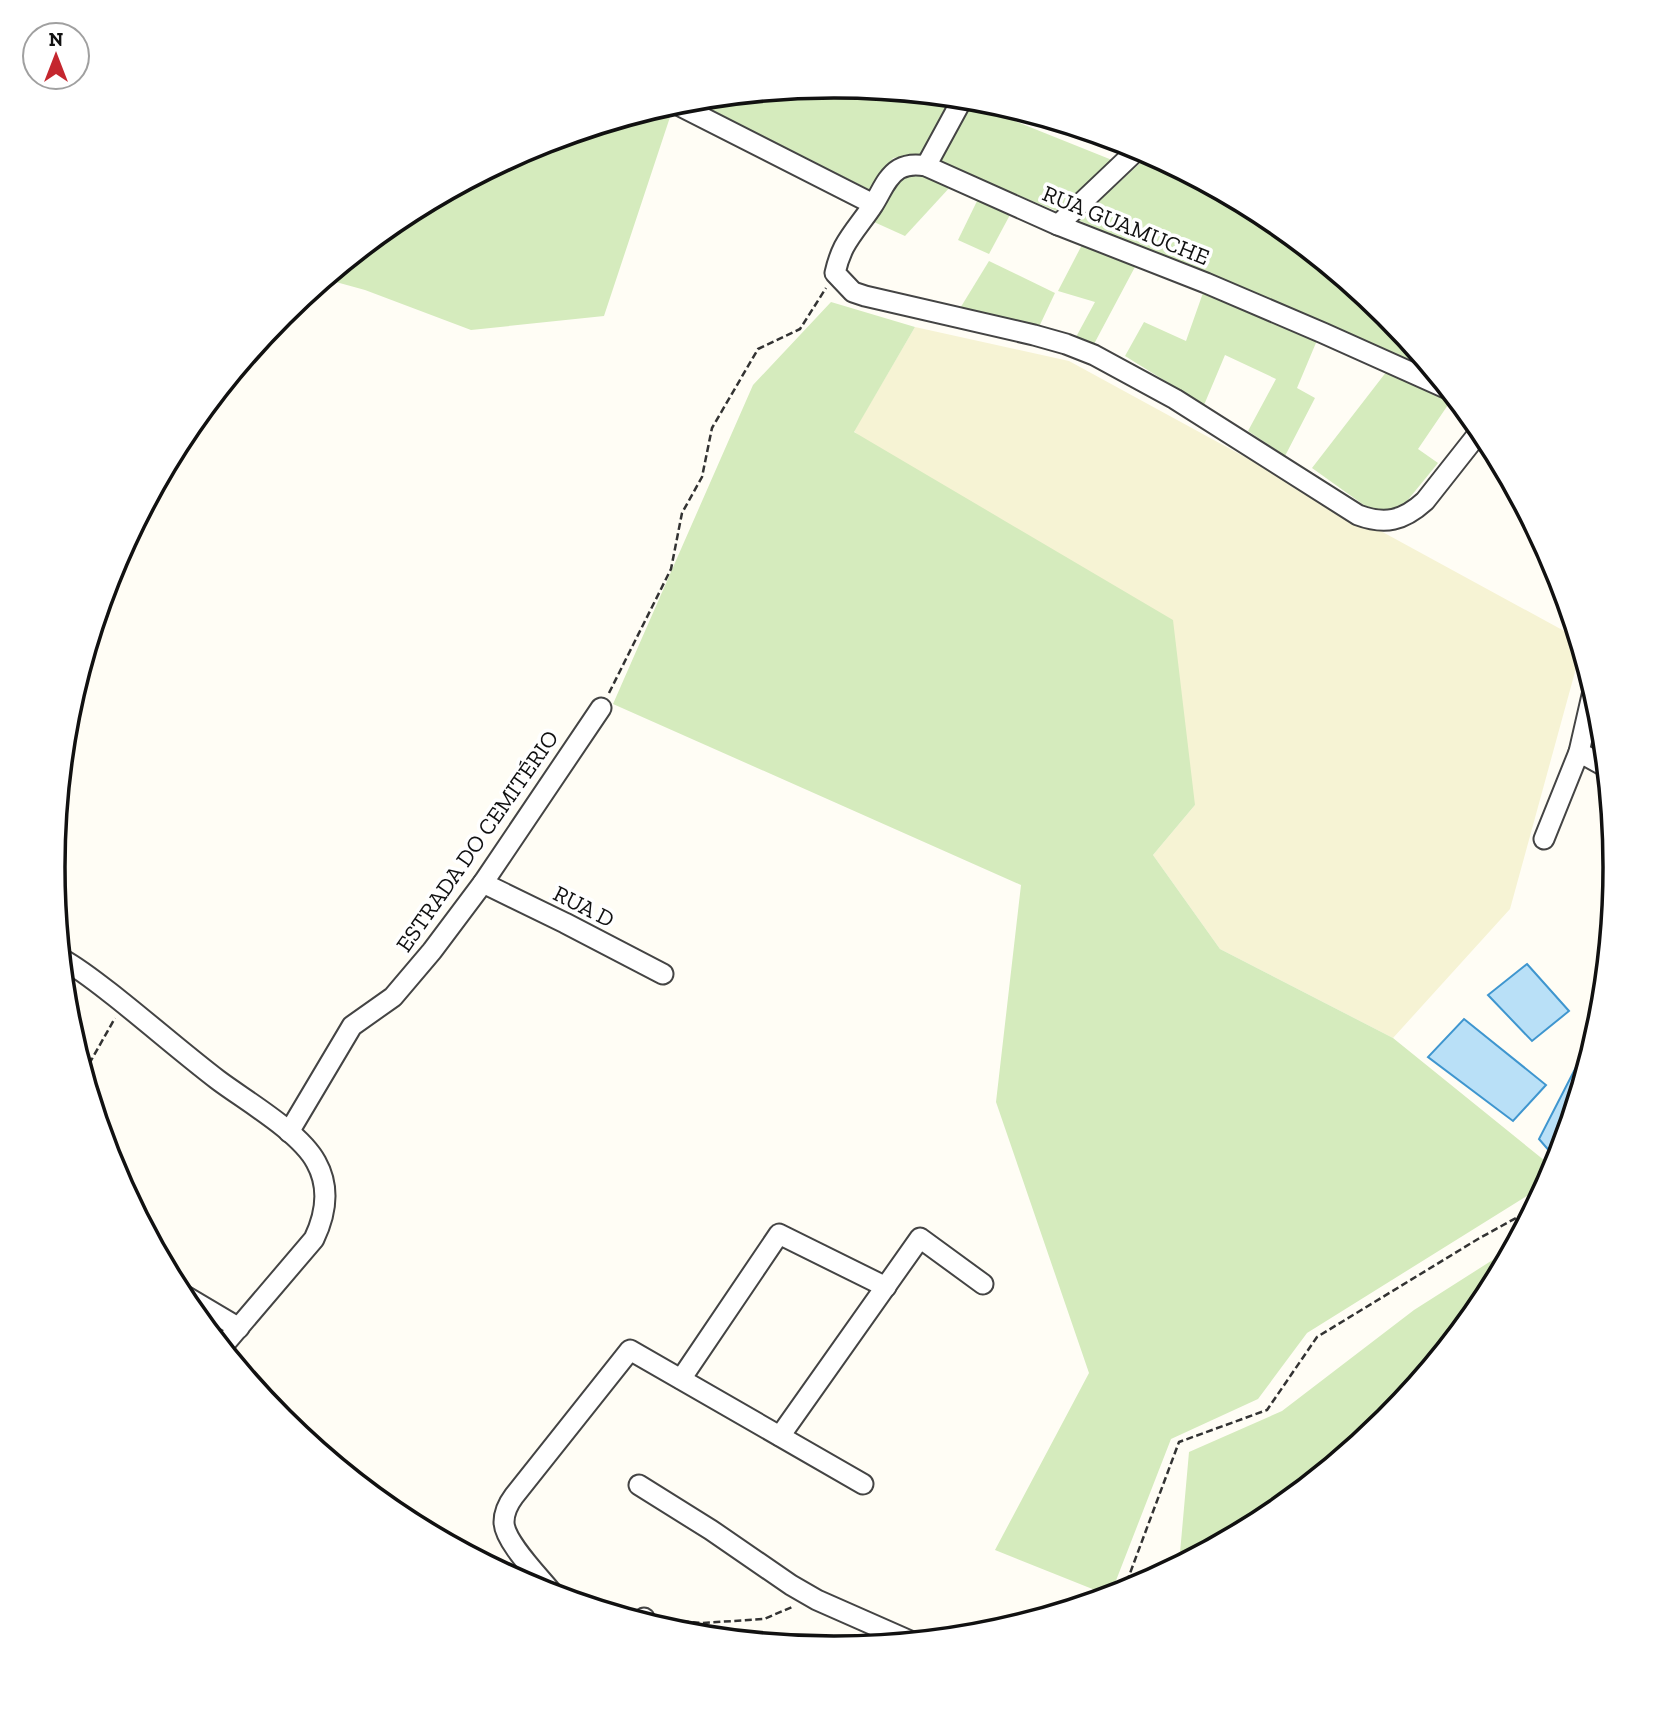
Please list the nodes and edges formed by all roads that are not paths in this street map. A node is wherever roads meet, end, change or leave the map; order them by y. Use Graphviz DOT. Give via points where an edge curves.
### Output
graph roads {
  1 [pos="957,108"];
  2 [pos="691,112"];
  3 [pos="1130,157"];
  4 [pos="926,166"];
  5 [pos="873,204"];
  6 [pos="1058,225"];
  7 [pos="1429,380"];
  8 [pos="1474,439"];
  9 [pos="601,708"];
  10 [pos="1588,715"];
  11 [pos="1579,752"];
  12 [pos="1596,761"];
  13 [pos="1544,839"];
  14 [pos="483,883"];
  15 [pos="71,965"];
  16 [pos="663,974"];
  17 [pos="289,1132"];
  18 [pos="983,1284"];
  19 [pos="886,1287"];
  20 [pos="203,1307"];
  21 [pos="239,1328"];
  22 [pos="228,1340"];
  23 [pos="681,1379"];
  24 [pos="780,1436"];
  25 [pos="863,1484"];
  26 [pos="639,1485"];
  27 [pos="540,1578"];
  28 [pos="894,1634"];
  1 -- 4 [label="street"];
  2 -- 5 [label="street"];
  3 -- 6 [label="street"];
  4 -- 5 [label="street" via="898,169"];
  4 -- 6 [label="street, RUA GUAMUCHE"];
  5 -- 8 [label="street" via="845,245 835,273 853,292 1034,335 1094,355 1164,393 1357,515 1386,521 1416,510"];
  6 -- 7 [label="street, RUA GUAMUCHE" via="1206,283"];
  9 -- 14 [label="street, ESTRADA DO CEMITÉRIO"];
  10 -- 11 [label="street"];
  11 -- 12 [label="street"];
  11 -- 13 [label="street"];
  14 -- 16 [label="street, RUA D"];
  14 -- 17 [label="street, ESTRADA DO CEMITÉRIO" via="393,998 352,1026"];
  15 -- 17 [label="street"];
  17 -- 21 [label="street" via="318,1164 326,1193 324,1212 314,1239"];
  18 -- 19 [label="street" via="920,1238"];
  19 -- 23 [label="street" via="779,1234"];
  19 -- 24 [label="street"];
  20 -- 21 [label="street"];
  21 -- 22 [label="street"];
  23 -- 24 [label="street"];
  23 -- 27 [label="street" via="631,1350 508,1504 505,1531"];
  24 -- 25 [label="street"];
  26 -- 28 [label="street" via="791,1585"];
}
